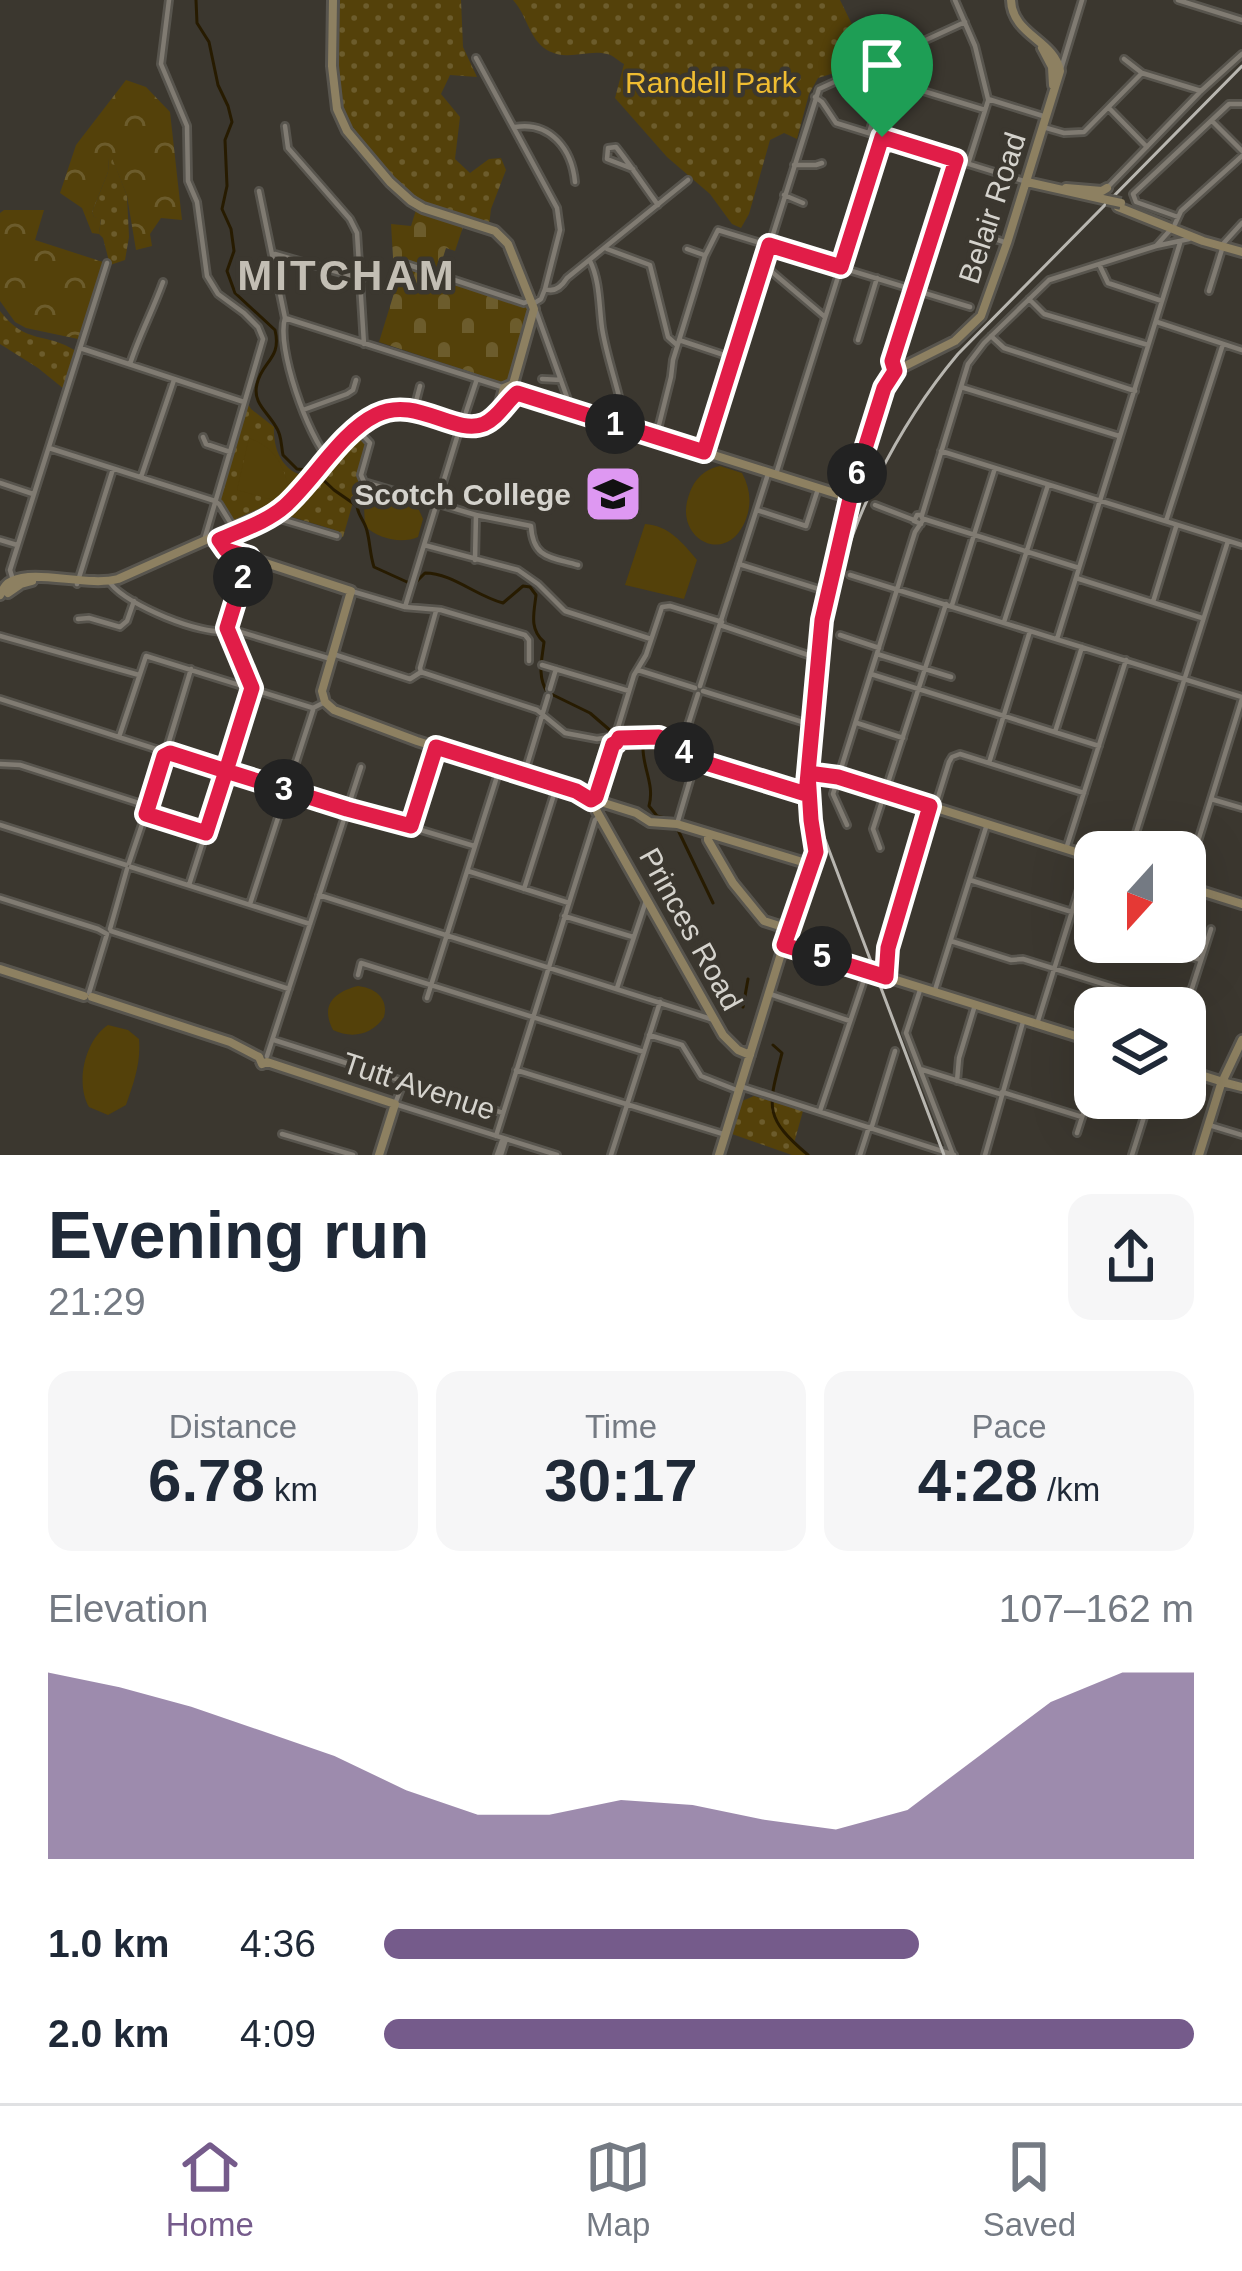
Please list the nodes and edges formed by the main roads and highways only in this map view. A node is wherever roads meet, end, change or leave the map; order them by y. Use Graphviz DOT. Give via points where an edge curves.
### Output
graph roads {
  1 [pos="333,0"];
  2 [pos="1011,0"];
  3 [pos="1038,42"];
  4 [pos="1061,62"];
  5 [pos="1053,84"];
  6 [pos="1051,100"];
  7 [pos="1027,182"];
  8 [pos="1107,188"];
  9 [pos="1043,190"];
  10 [pos="1023,194"];
  11 [pos="1100,197"];
  12 [pos="1175,223"];
  13 [pos="1219,245"];
  14 [pos="1242,252"];
  15 [pos="544,330"];
  16 [pos="526,332"];
  17 [pos="510,391"];
  18 [pos="833,492"];
  19 [pos="850,498"];
  20 [pos="843,526"];
  21 [pos="213,538"];
  22 [pos="13,580"];
  23 [pos="28,582"];
  24 [pos="77,583"];
  25 [pos="4,594"];
  26 [pos="0,607"];
  27 [pos="808,773"];
  28 [pos="597,805"];
  29 [pos="708,834"];
  30 [pos="1074,851"];
  31 [pos="808,864"];
  32 [pos="1206,892"];
  33 [pos="798,901"];
  34 [pos="1242,904"];
  35 [pos="789,929"];
  36 [pos="784,945"];
  37 [pos="0,969"];
  38 [pos="1074,1036"];
  39 [pos="1242,1040"];
  40 [pos="750,1054"];
  41 [pos="1206,1077"];
  42 [pos="1223,1082"];
  43 [pos="1242,1087"];
  44 [pos="379,1155"];
  45 [pos="718,1155"];
  46 [pos="1199,1155"];
  1 -- 16 [label="main road" via="332,66 346,131 410,201 500,234 532,304"];
  2 -- 3 [label="main road, Belair Road" via="1019,24"];
  3 -- 4 [label="main road, Belair Road"];
  3 -- 5 [label="main road, Belair Road"];
  4 -- 5 [label="main road"];
  4 -- 6 [label="main road, Belair Road"];
  5 -- 6 [label="main road, Belair Road"];
  6 -- 7 [label="main road, Belair Road"];
  7 -- 9 [label="main road"];
  7 -- 10 [label="main road, Belair Road"];
  7 -- 11 [label="main road"];
  8 -- 11 [label="main road"];
  9 -- 10 [label="main road"];
  9 -- 11 [label="main road"];
  10 -- 19 [label="main road, Belair Road" via="974,325 895,371 884,388"];
  11 -- 12 [label="main road, bridge"];
  12 -- 13 [label="main road"];
  12 -- 13 [label="main road"];
  13 -- 14 [label="main road"];
  15 -- 16 [label="main road"];
  16 -- 17 [label="main road"];
  17 -- 18 [label="main road"];
  17 -- 21 [label="main road" via="484,424 385,411 354,427 274,512"];
  18 -- 19 [label="main road"];
  18 -- 20 [label="main road"];
  19 -- 20 [label="main road"];
  20 -- 27 [label="main road" via="817,658"];
  21 -- 24 [label="main road" via="115,581"];
  21 -- 28 [label="main road" via="226,550 351,592 322,692 334,710 576,791"];
  22 -- 23 [label="main road"];
  22 -- 24 [label="main road"];
  22 -- 25 [label="main road"];
  23 -- 24 [label="main road"];
  23 -- 25 [label="main road"];
  25 -- 26 [label="main road"];
  27 -- 30 [label="main road" via="836,773"];
  27 -- 31 [label="main road"];
  27 -- 33 [label="main road" via="816,852"];
  28 -- 29 [label="main road"];
  28 -- 40 [label="main road, Princes Road" via="707,1013 728,1043"];
  29 -- 31 [label="main road"];
  29 -- 35 [label="main road" via="727,875 764,921"];
  31 -- 33 [label="main road"];
  32 -- 34 [label="main road"];
  33 -- 35 [label="main road"];
  35 -- 36 [label="main road"];
  36 -- 38 [label="main road"];
  36 -- 40 [label="main road"];
  37 -- 44 [label="main road, Tutt Avenue" via="395,1104"];
  39 -- 42 [label="main road"];
  40 -- 45 [label="main road"];
  41 -- 42 [label="main road"];
  42 -- 43 [label="main road"];
  42 -- 46 [label="main road"];
}
